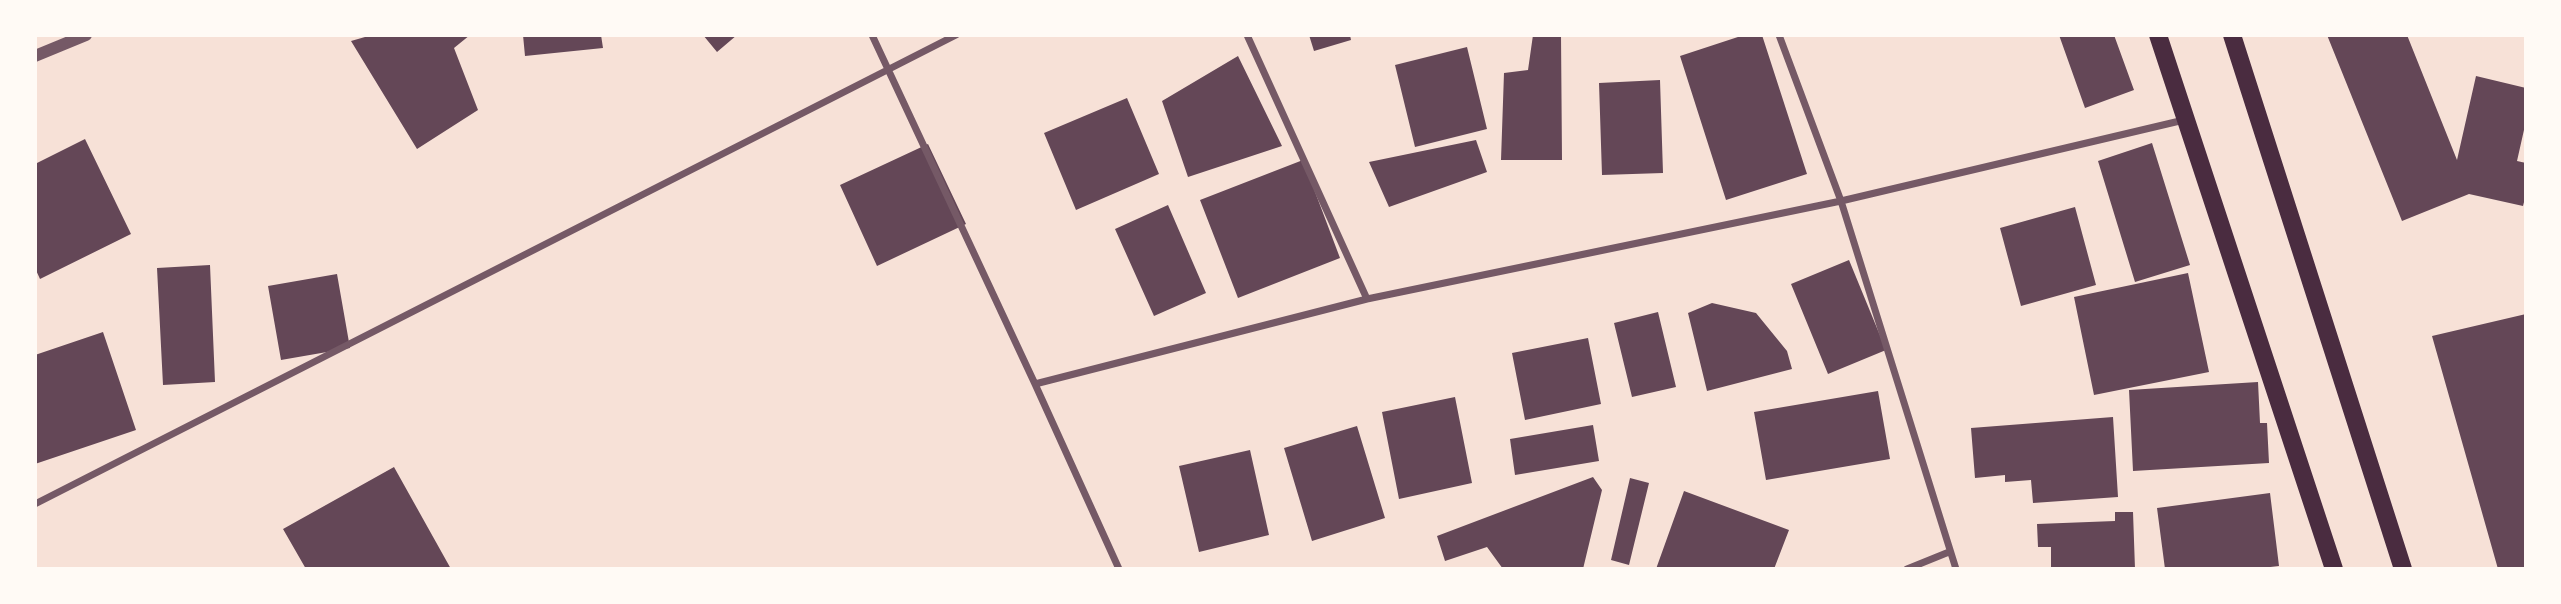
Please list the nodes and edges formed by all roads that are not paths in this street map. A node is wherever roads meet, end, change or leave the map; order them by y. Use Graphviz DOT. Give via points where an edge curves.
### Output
graph roads {
  1 [pos="86,35"];
  2 [pos="872,35"];
  3 [pos="956,35"];
  4 [pos="1247,35"];
  5 [pos="1779,35"];
  6 [pos="2158,35"];
  7 [pos="2232,35"];
  8 [pos="35,56"];
  9 [pos="888,69"];
  10 [pos="2186,120"];
  11 [pos="1841,201"];
  12 [pos="1367,299"];
  13 [pos="1035,384"];
  14 [pos="35,504"];
  15 [pos="1949,552"];
  16 [pos="1119,569"];
  17 [pos="1907,569"];
  18 [pos="1956,569"];
  19 [pos="2334,569"];
  20 [pos="2403,569"];
  1 -- 8 [label="street"];
  2 -- 9 [label="street"];
  3 -- 9 [label="street"];
  4 -- 12 [label="street"];
  5 -- 11 [label="street"];
  6 -- 10 [label="main road"];
  7 -- 20 [label="main road"];
  9 -- 13 [label="street"];
  9 -- 14 [label="street"];
  10 -- 11 [label="street"];
  10 -- 19 [label="main road"];
  11 -- 12 [label="street"];
  11 -- 15 [label="street"];
  12 -- 13 [label="street"];
  13 -- 16 [label="street"];
  15 -- 17 [label="street"];
  15 -- 18 [label="street"];
}
